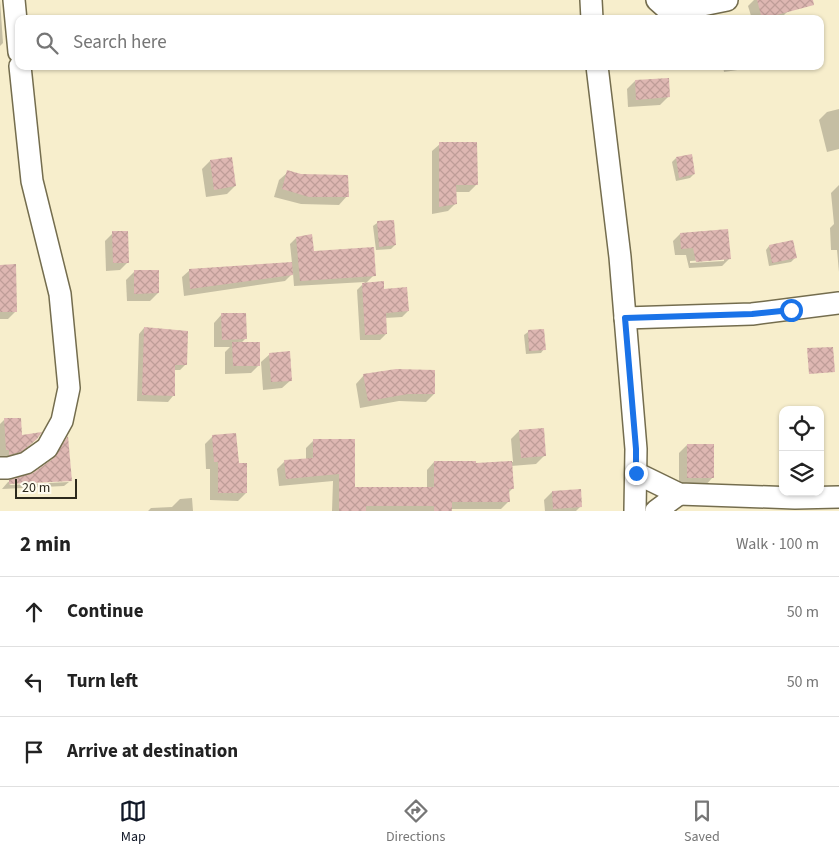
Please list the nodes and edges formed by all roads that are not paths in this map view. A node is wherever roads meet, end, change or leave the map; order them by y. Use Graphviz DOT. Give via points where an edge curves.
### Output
graph roads {
  1 [pos="14,0"];
  2 [pos="591,0"];
  3 [pos="657,0"];
  4 [pos="727,0"];
  5 [pos="15,15"];
  6 [pos="592,15"];
  7 [pos="20,70"];
  8 [pos="597,70"];
  9 [pos="839,303"];
  10 [pos="625,318"];
  11 [pos="0,468"];
  12 [pos="636,473"];
  13 [pos="679,494"];
  14 [pos="839,497"];
  15 [pos="636,511"];
  16 [pos="656,511"];
  1 -- 5 [label="street"];
  2 -- 6 [label="street"];
  3 -- 4 [label="street" via="666,8 678,10"];
  7 -- 11 [label="street" via="32,180 60,294 70,388 62,421 47,448 26,463"];
  8 -- 10 [label="street"];
  9 -- 10 [label="street" via="752,314"];
  10 -- 12 [label="street"];
  12 -- 13 [label="street"];
  12 -- 15 [label="street"];
  13 -- 14 [label="street"];
  13 -- 16 [label="street"];
}
